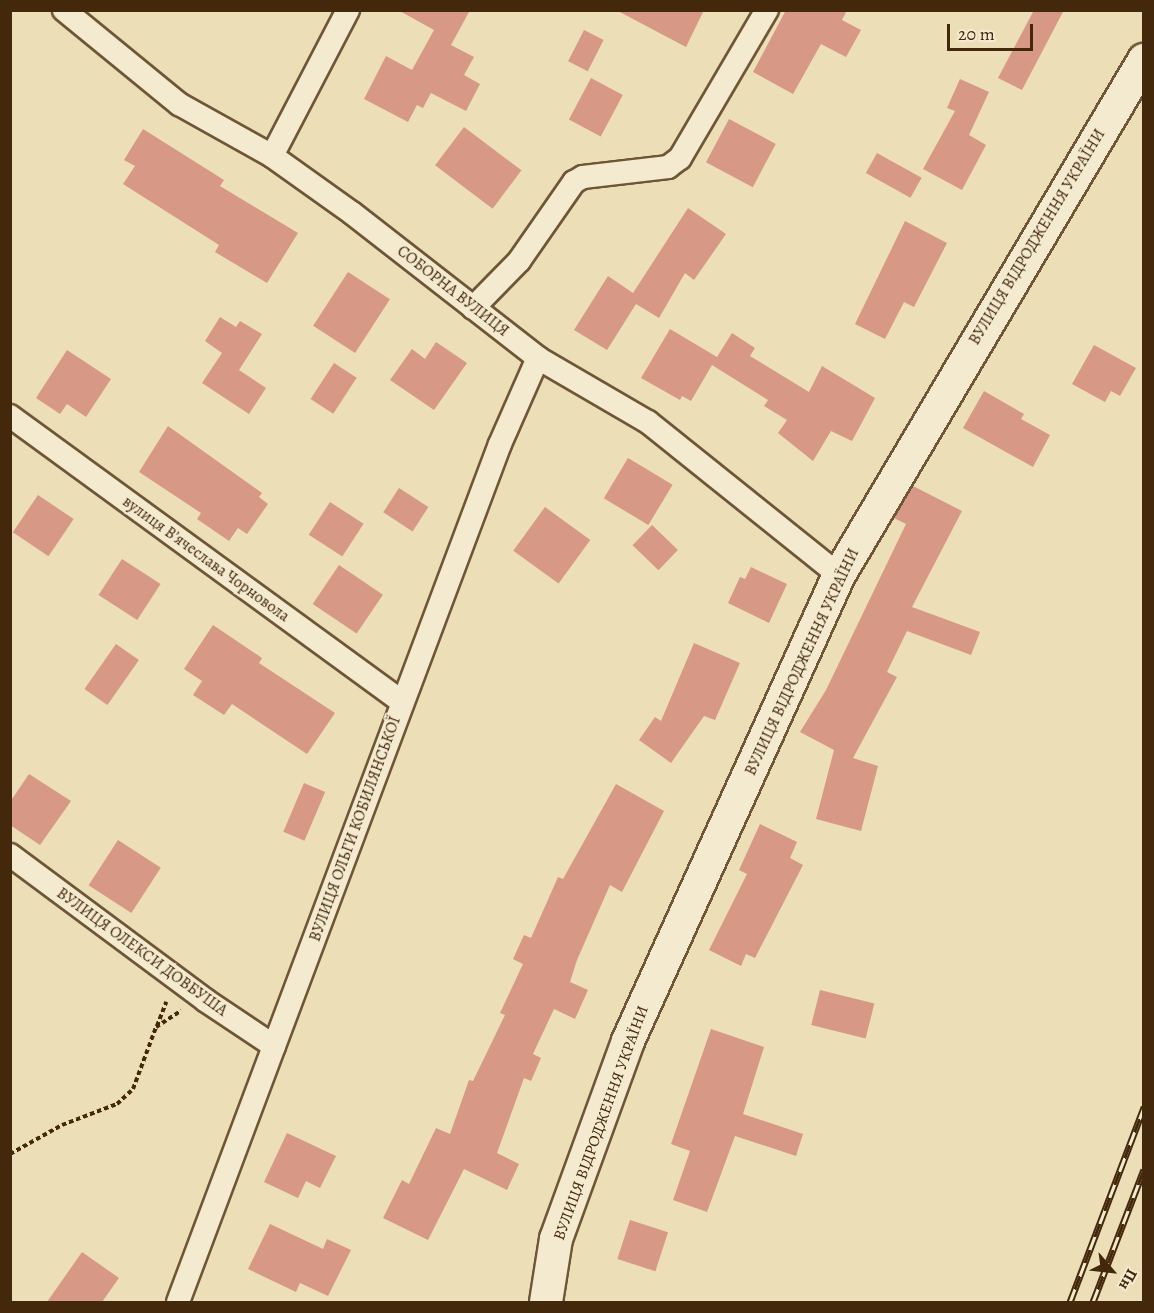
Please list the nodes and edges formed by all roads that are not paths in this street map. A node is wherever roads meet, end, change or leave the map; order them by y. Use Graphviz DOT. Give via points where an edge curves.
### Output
graph roads {
  1 [pos="64,10"];
  2 [pos="348,10"];
  3 [pos="767,10"];
  4 [pos="1143,60"];
  5 [pos="272,156"];
  6 [pos="473,308"];
  7 [pos="538,358"];
  8 [pos="10,416"];
  9 [pos="839,575"];
  10 [pos="402,702"];
  11 [pos="10,855"];
  12 [pos="274,1046"];
  13 [pos="178,1302"];
  14 [pos="546,1302"];
  1 -- 5 [label="street, СОБОРНА ВУЛИЦЯ" via="179,104"];
  2 -- 5 [label="street"];
  3 -- 6 [label="street" via="680,158 668,167 583,177 574,182 519,261"];
  4 -- 9 [label="street, ВУЛИЦЯ ВІДРОДЖЕННЯ УКРАЇНИ"];
  5 -- 6 [label="street, СОБОРНА ВУЛИЦЯ"];
  6 -- 7 [label="street, СОБОРНА ВУЛИЦЯ"];
  7 -- 9 [label="street, СОБОРНА ВУЛИЦЯ" via="648,422"];
  7 -- 10 [label="street, ВУЛИЦЯ ОЛЬГИ КОБИЛЯНСЬКОЇ" via="500,444"];
  8 -- 10 [label="street, вулиця Вʼячеслава Чорновола"];
  9 -- 14 [label="street, ВУЛИЦЯ ВІДРОДЖЕННЯ УКРАЇНИ" via="628,1041 556,1239"];
  10 -- 12 [label="street, ВУЛИЦЯ ОЛЬГИ КОБИЛЯНСЬКОЇ"];
  11 -- 12 [label="street, ВУЛИЦЯ ОЛЕКСИ ДОВБУША" via="205,1000"];
  12 -- 13 [label="street, ВУЛИЦЯ ОЛЬГИ КОБИЛЯНСЬКОЇ"];
}
